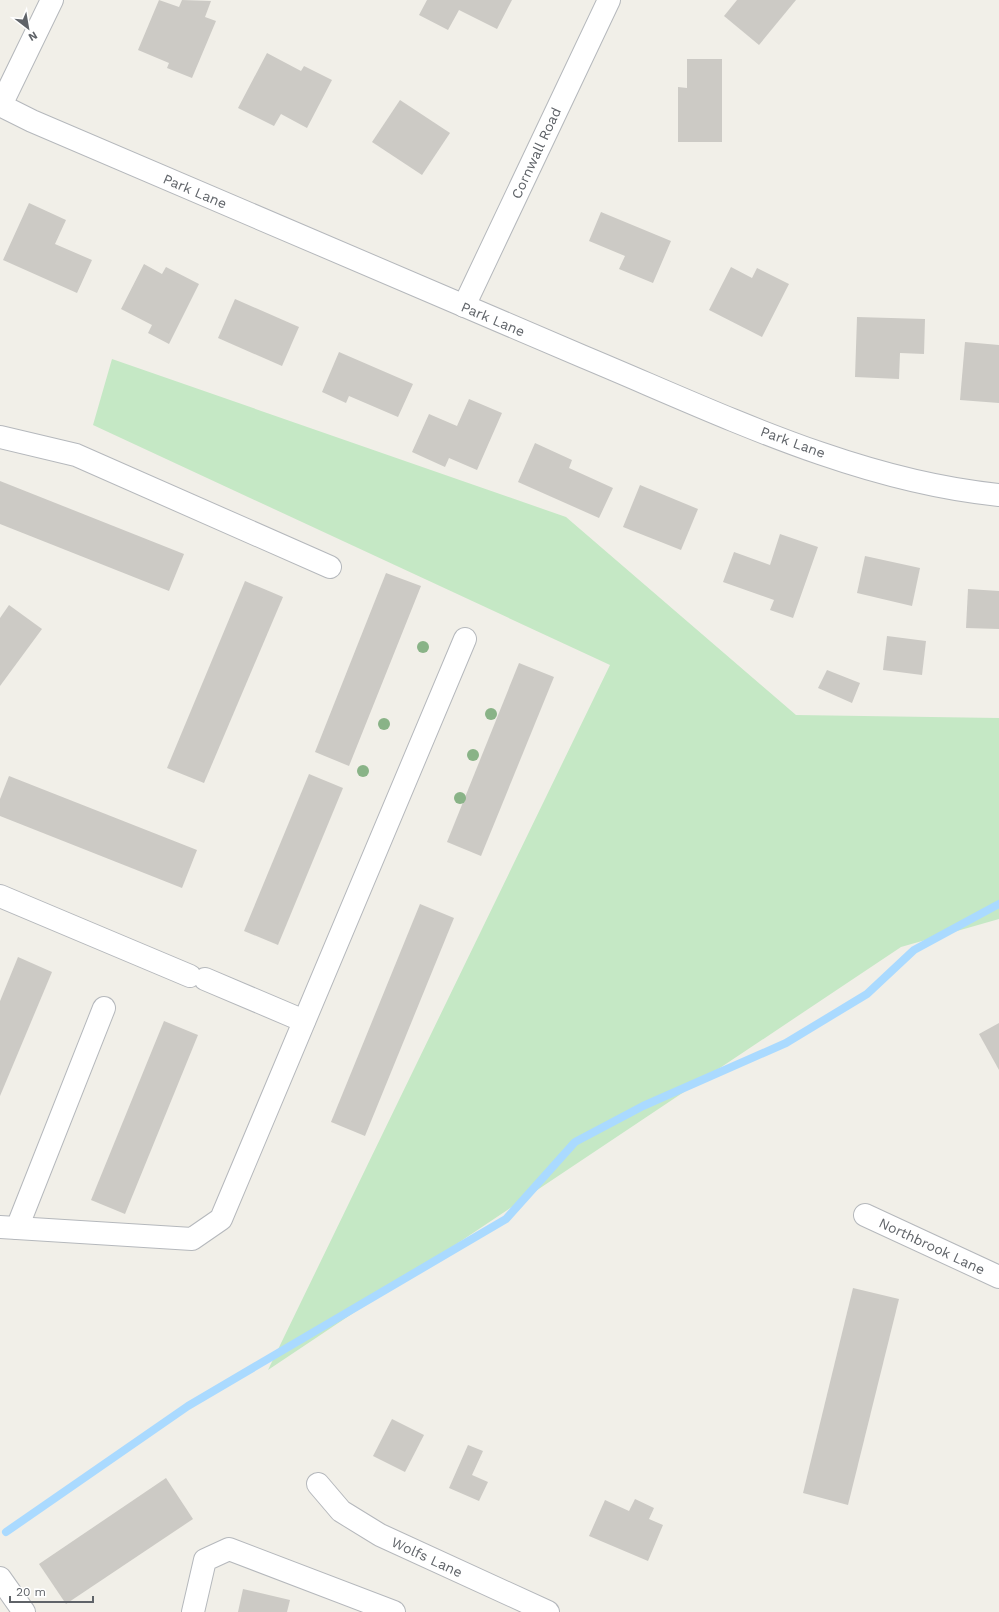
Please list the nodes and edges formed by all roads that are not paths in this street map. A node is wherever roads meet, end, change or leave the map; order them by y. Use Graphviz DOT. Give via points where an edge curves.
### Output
graph roads {
  1 [pos="52,0"];
  2 [pos="609,0"];
  3 [pos="0,105"];
  4 [pos="464,306"];
  5 [pos="0,436"];
  6 [pos="999,495"];
  7 [pos="330,567"];
  8 [pos="465,639"];
  9 [pos="0,896"];
  10 [pos="104,1008"];
  11 [pos="304,1021"];
  12 [pos="865,1215"];
  13 [pos="8,1228"];
  14 [pos="999,1277"];
  15 [pos="318,1484"];
  16 [pos="0,1578"];
  17 [pos="24,1612"];
  18 [pos="193,1612"];
  19 [pos="394,1612"];
  20 [pos="548,1612"];
  1 -- 3 [label="street"];
  2 -- 4 [label="street, Cornwall Road"];
  3 -- 4 [label="street, Park Lane"];
  4 -- 6 [label="street, Park Lane" via="789,443 899,477"];
  5 -- 7 [label="street" via="76,454"];
  8 -- 11 [label="street"];
  9 -- 11 [label="street"];
  10 -- 13 [label="street"];
  11 -- 13 [label="street" via="221,1219 209,1228 192,1239"];
  12 -- 14 [label="street, Northbrook Lane"];
  15 -- 20 [label="street, Wolfs Lane" via="341,1511 380,1535"];
  16 -- 17 [label="street"];
  18 -- 19 [label="street" via="205,1560 229,1548"];
}
